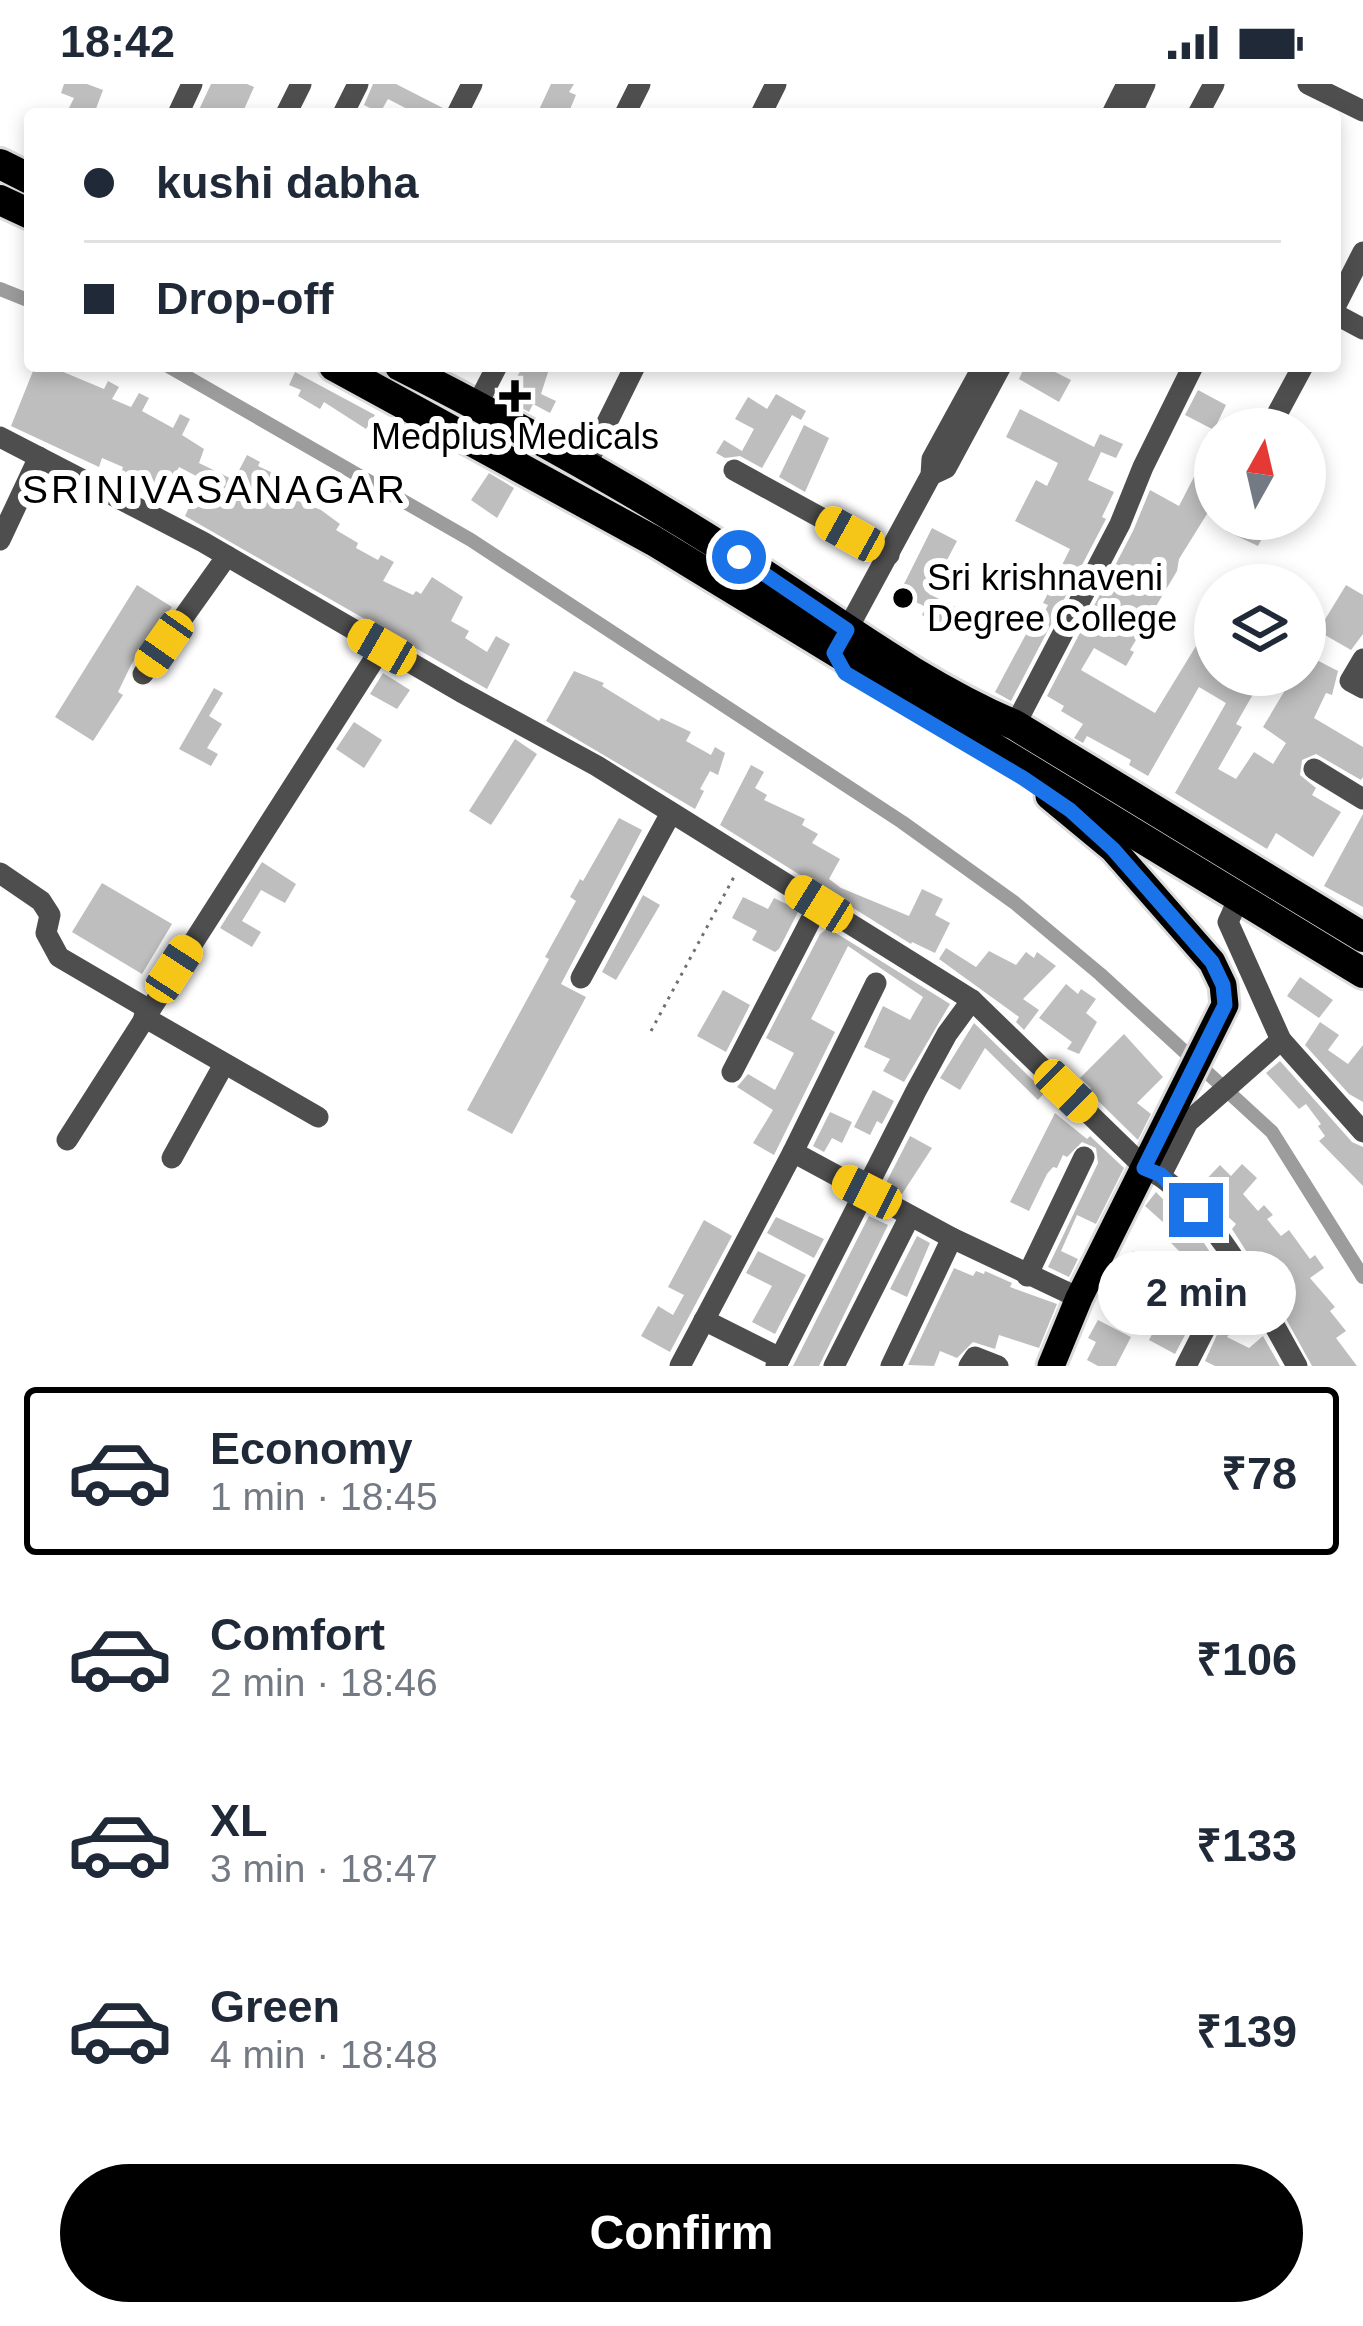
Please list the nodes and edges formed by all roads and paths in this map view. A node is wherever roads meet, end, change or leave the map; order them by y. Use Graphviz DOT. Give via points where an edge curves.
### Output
graph roads {
  1 [pos="1319,94"];
  2 [pos="1363,111"];
  3 [pos="1363,251"];
  4 [pos="1341,297"];
  5 [pos="345,372"];
  6 [pos="412,372"];
  7 [pos="494,372"];
  8 [pos="632,372"];
  9 [pos="980,372"];
  10 [pos="997,372"];
  11 [pos="1189,372"];
  12 [pos="1300,372"];
  13 [pos="477,405"];
  14 [pos="1280,408"];
  15 [pos="0,437"];
  16 [pos="39,457"];
  17 [pos="586,465"];
  18 [pos="734,470"];
  19 [pos="931,475"];
  20 [pos="0,540"];
  21 [pos="889,555"];
  22 [pos="227,556"];
  23 [pos="729,570"];
  24 [pos="840,641"];
  25 [pos="382,647"];
  26 [pos="1363,659"];
  27 [pos="143,674"];
  28 [pos="1363,688"];
  29 [pos="1015,725"];
  30 [pos="1314,769"];
  31 [pos="1363,799"];
  32 [pos="671,812"];
  33 [pos="1113,849"];
  34 [pos="744,858"];
  35 [pos="1183,866"];
  36 [pos="0,873"];
  37 [pos="1238,899"];
  38 [pos="819,904"];
  39 [pos="1363,937"];
  40 [pos="1363,974"];
  41 [pos="581,978"];
  42 [pos="876,983"];
  43 [pos="972,1000"];
  44 [pos="146,1013"];
  45 [pos="651,1031"];
  46 [pos="1273,1047"];
  47 [pos="223,1066"];
  48 [pos="732,1072"];
  49 [pos="318,1117"];
  50 [pos="1363,1132"];
  51 [pos="67,1140"];
  52 [pos="793,1152"];
  53 [pos="1084,1157"];
  54 [pos="172,1158"];
  55 [pos="1154,1162"];
  56 [pos="867,1192"];
  57 [pos="910,1216"];
  58 [pos="952,1238"];
  59 [pos="1027,1276"];
  60 [pos="1079,1298"];
  61 [pos="1211,1317"];
  62 [pos="704,1320"];
  63 [pos="778,1362"];
  64 [pos="1055,1364"];
  65 [pos="680,1366"];
  66 [pos="833,1366"];
  67 [pos="891,1366"];
  68 [pos="969,1366"];
  69 [pos="998,1366"];
  70 [pos="1186,1366"];
  71 [pos="1298,1366"];
  1 -- 2 [label="street"];
  3 -- 4 [label="street"];
  5 -- 23 [label="highway"];
  6 -- 13 [label="highway"];
  7 -- 13 [label="street"];
  8 -- 17 [label="street"];
  9 -- 19 [label="street"];
  10 -- 19 [label="street" via="946,468"];
  11 -- 29 [label="street"];
  12 -- 14 [label="street"];
  13 -- 17 [label="highway"];
  15 -- 16 [label="street"];
  16 -- 20 [label="street"];
  16 -- 22 [label="street"];
  17 -- 23 [label="highway"];
  18 -- 21 [label="street"];
  19 -- 21 [label="street"];
  21 -- 24 [label="street"];
  22 -- 25 [label="street"];
  22 -- 27 [label="street"];
  23 -- 24 [label="highway"];
  24 -- 29 [label="highway"];
  24 -- 33 [label="main road" via="841,667 853,679 1023,778"];
  24 -- 35 [label="highway"];
  25 -- 32 [label="street"];
  25 -- 44 [label="street"];
  26 -- 28 [label="street" via="1350,681"];
  29 -- 39 [label="highway"];
  30 -- 31 [label="street"];
  32 -- 34 [label="street"];
  32 -- 41 [label="street"];
  33 -- 35 [label="highway"];
  33 -- 55 [label="main road" via="1223,985 1225,1005"];
  34 -- 38 [label="street"];
  34 -- 45 [label="path"];
  35 -- 37 [label="highway"];
  36 -- 44 [label="street" via="41,901 59,957"];
  37 -- 40 [label="highway"];
  37 -- 46 [label="street" via="1228,922"];
  38 -- 43 [label="street"];
  38 -- 48 [label="street"];
  42 -- 52 [label="street"];
  43 -- 55 [label="street"];
  43 -- 56 [label="street"];
  44 -- 47 [label="street"];
  44 -- 51 [label="street"];
  46 -- 50 [label="street"];
  46 -- 55 [label="street"];
  47 -- 49 [label="street"];
  47 -- 54 [label="street"];
  52 -- 56 [label="street"];
  52 -- 62 [label="street"];
  53 -- 59 [label="street"];
  55 -- 60 [label="main road"];
  55 -- 71 [label="street" via="1248,1280"];
  56 -- 57 [label="street"];
  56 -- 63 [label="street"];
  57 -- 58 [label="street"];
  57 -- 66 [label="street"];
  58 -- 59 [label="street"];
  58 -- 67 [label="street"];
  59 -- 60 [label="street"];
  60 -- 64 [label="main road"];
  61 -- 70 [label="street"];
  62 -- 63 [label="street"];
  62 -- 65 [label="street"];
  68 -- 69 [label="street" via="975,1357"];
}
